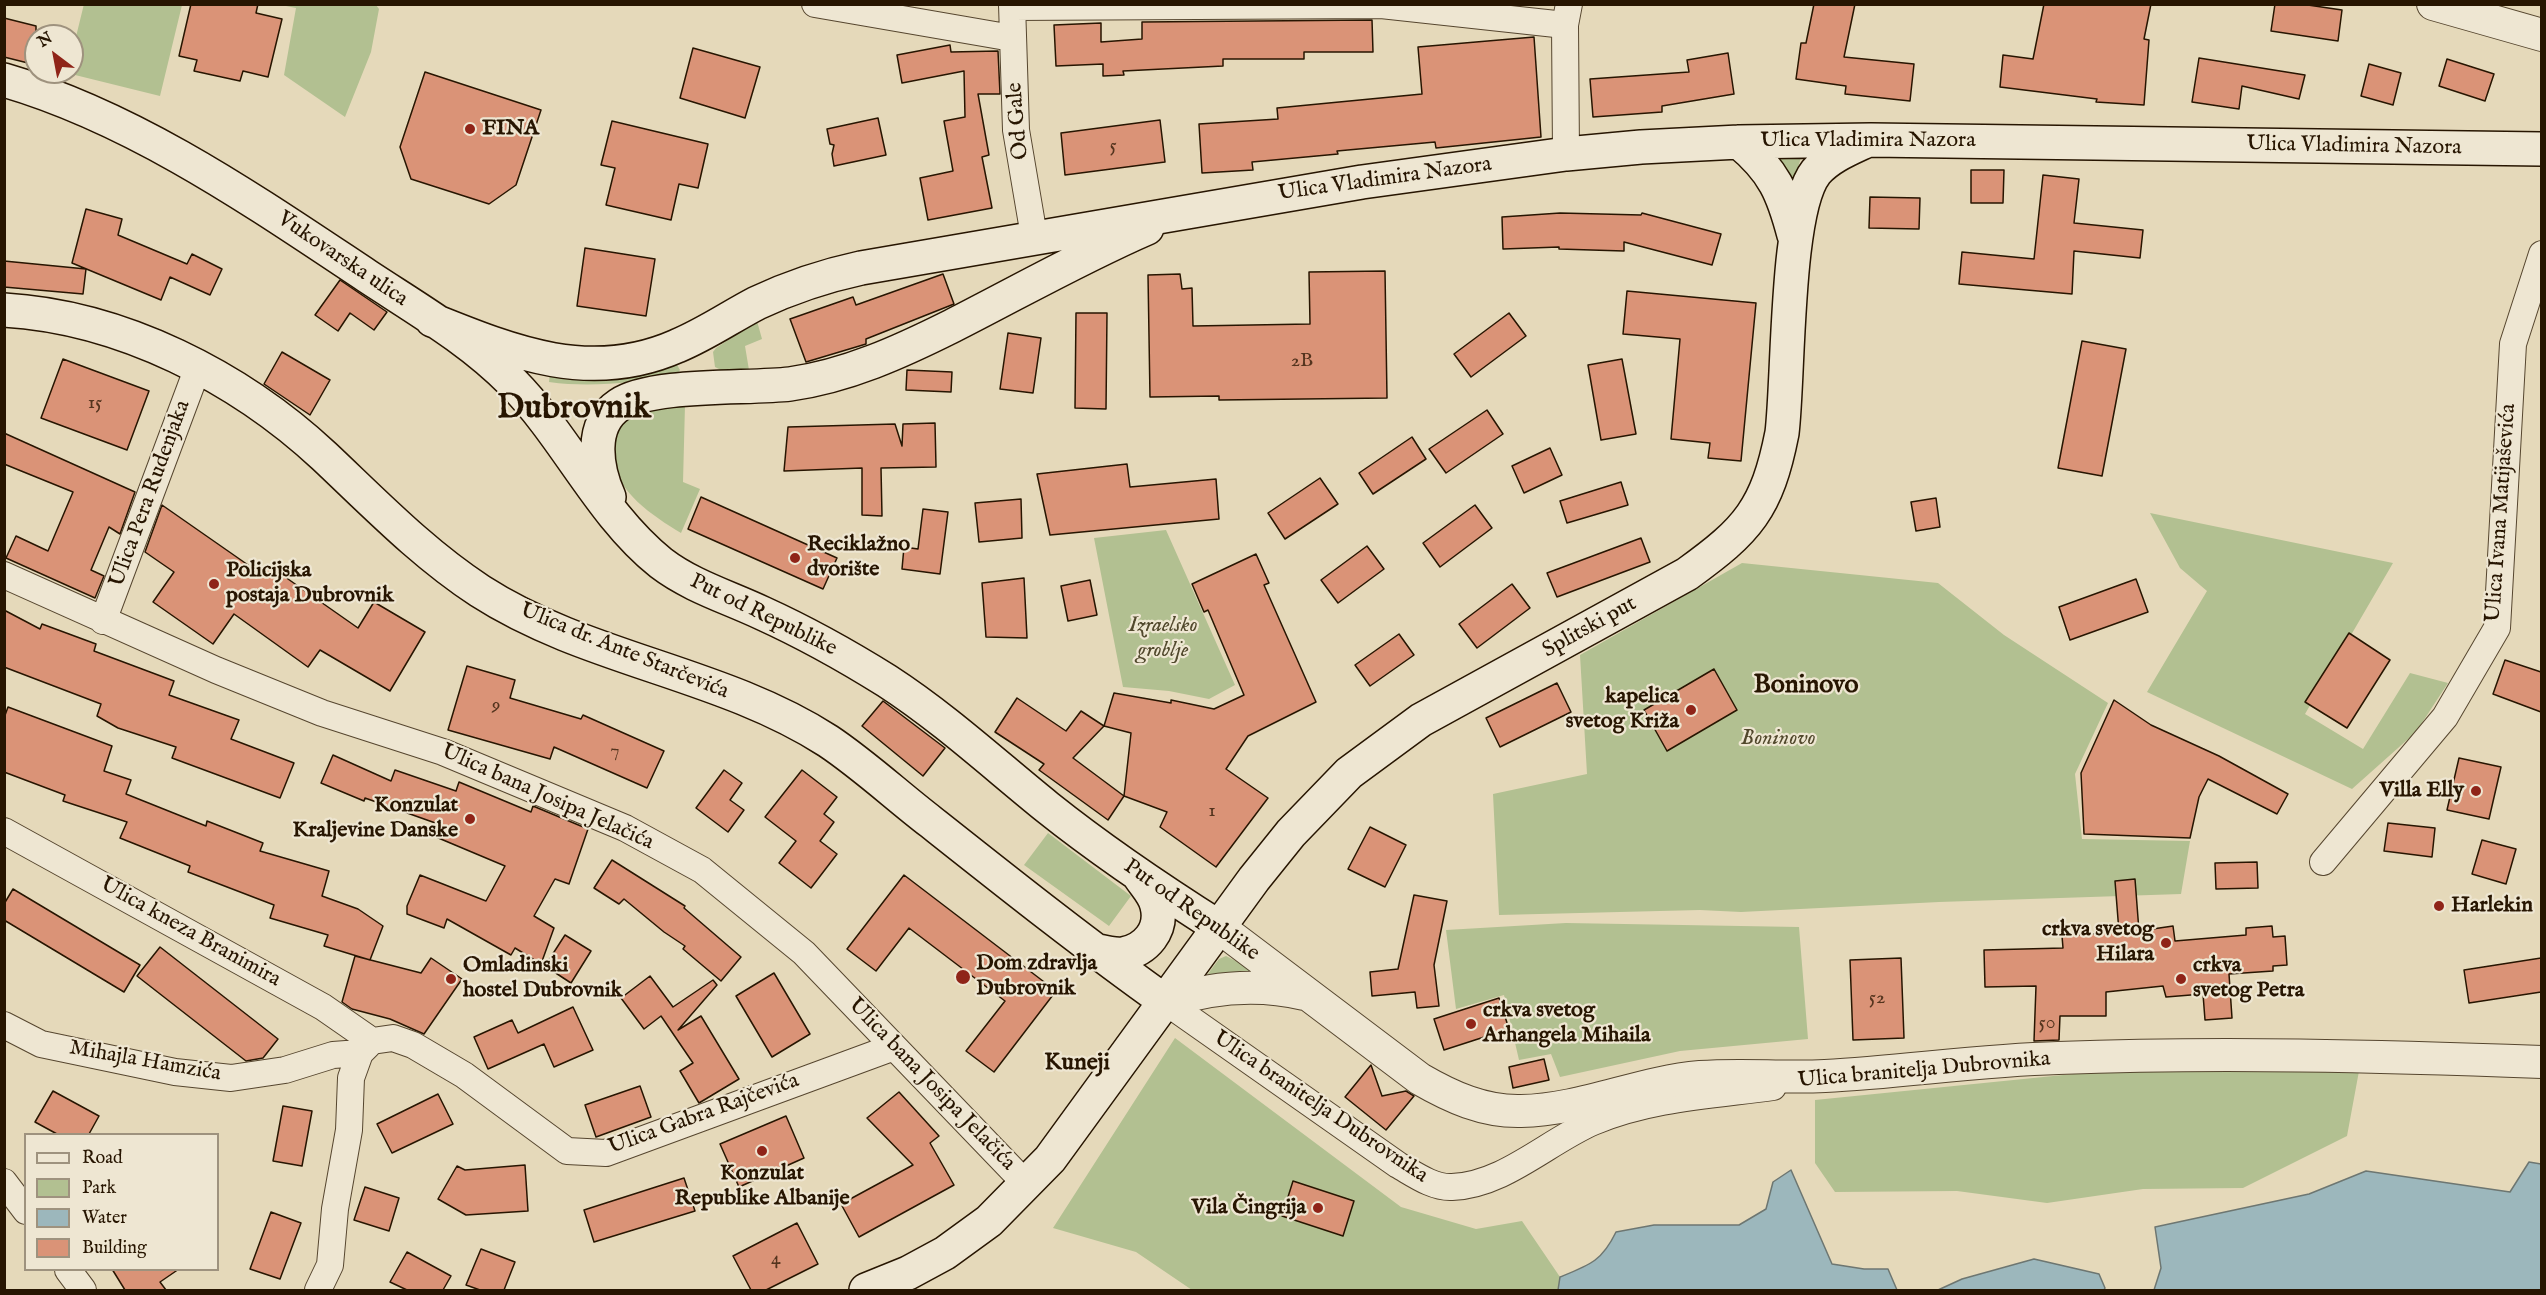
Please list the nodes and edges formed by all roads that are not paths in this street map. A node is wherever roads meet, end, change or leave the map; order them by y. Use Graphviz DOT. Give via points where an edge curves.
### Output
graph roads {
  1 [pos="815,4"];
  2 [pos="2433,4"];
  3 [pos="1012,6"];
  4 [pos="1567,15"];
  5 [pos="2541,35"];
  6 [pos="1012,38"];
  7 [pos="4,80"];
  8 [pos="1871,140"];
  9 [pos="1739,142"];
  10 [pos="2541,149"];
  11 [pos="1566,154"];
  12 [pos="1199,208"];
  13 [pos="1034,237"];
  14 [pos="1795,237"];
  15 [pos="2541,254"];
  16 [pos="1047,277"];
  17 [pos="4,310"];
  18 [pos="432,320"];
  19 [pos="706,333"];
  20 [pos="198,367"];
  21 [pos="702,389"];
  22 [pos="619,520"];
  23 [pos="4,575"];
  24 [pos="103,621"];
  25 [pos="4,831"];
  26 [pos="2323,861"];
  27 [pos="1140,877"];
  28 [pos="1220,928"];
  29 [pos="1094,950"];
  30 [pos="1308,995"];
  31 [pos="1166,1002"];
  32 [pos="4,1024"];
  33 [pos="366,1047"];
  34 [pos="894,1047"];
  35 [pos="2541,1062"];
  36 [pos="1822,1076"];
  37 [pos="4,1182"];
  38 [pos="1026,1184"];
  39 [pos="24,1208"];
  40 [pos="69,1271"];
  41 [pos="83,1290"];
  42 [pos="318,1290"];
  43 [pos="866,1290"];
  1 -- 6 [label="street"];
  2 -- 5 [label="street"];
  3 -- 4 [label="street" via="1381,6"];
  3 -- 6 [label="street, Od Gale"];
  4 -- 11 [label="street"];
  6 -- 13 [label="street, Od Gale" via="1016,130"];
  7 -- 18 [label="main road, Vukovarska ulica" via="41,90 108,118 264,207"];
  8 -- 9 [label="main road, Ulica Vladimira Nazora"];
  8 -- 10 [label="main road, Ulica Vladimira Nazora"];
  8 -- 14 [label="main road, Splitski put" via="1829,160 1816,173 1805,192"];
  9 -- 11 [label="main road, Ulica Vladimira Nazora"];
  9 -- 14 [label="main road, Splitski put" via="1768,168 1777,182"];
  11 -- 12 [label="main road, Ulica Vladimira Nazora"];
  12 -- 13 [label="main road, Ulica Vladimira Nazora"];
  12 -- 16 [label="main road, Ulica Vladimira Nazora" via="1137,232"];
  13 -- 16 [label="main road"];
  13 -- 19 [label="main road, Ulica Vladimira Nazora" via="825,276 756,304"];
  14 -- 28 [label="main road, Splitski put" via="1786,398 1776,462 1766,492 1743,529 1687,574 1421,720 1349,773 1291,833"];
  15 -- 26 [label="street, Ulica Ivana Matijaševića" via="2513,344 2497,628 2445,717"];
  16 -- 21 [label="main road, Ulica Vladimira Nazora" via="899,351 853,369 787,384"];
  17 -- 20 [label="main road, Ulica dr. Ante Starčevića" via="34,312 111,330"];
  18 -- 19 [label="main road, Ulica Vladimira Nazora" via="503,348 574,364 650,357"];
  18 -- 22 [label="main road, Vukovarska ulica" via="512,382"];
  19 -- 21 [label="main road" via="700,359"];
  20 -- 24 [label="street, Ulica Pera Rudenjaka"];
  20 -- 29 [label="main road, Ulica dr. Ante Starčevića" via="290,426 408,537 483,593 569,635 767,710 828,741"];
  21 -- 22 [label="main road, Ulica Vladimira Nazora" via="634,398 608,414 600,430 600,469"];
  22 -- 27 [label="main road, Put od Republike" via="642,546 676,573 809,634 891,683"];
  23 -- 24 [label="street, Ulica bana Josipa Jelačića"];
  24 -- 34 [label="street, Ulica bana Josipa Jelačića" via="322,713 443,752 625,828 702,870 804,953"];
  25 -- 33 [label="street, Ulica kneza Branimira" via="323,1007"];
  27 -- 28 [label="main road, Put od Republike"];
  27 -- 29 [label="main road" via="1157,905 1159,923 1151,938 1138,950 1121,954"];
  28 -- 30 [label="street, Put od Republike"];
  28 -- 31 [label="main road, Splitski put"];
  29 -- 31 [label="main road, Ulica dr. Ante Starčevića"];
  30 -- 31 [label="street" via="1275,987 1246,987 1212,990"];
  30 -- 36 [label="street, Put od Republike" via="1420,1079 1447,1095 1478,1106 1520,1112 1565,1107 1648,1085 1698,1077"];
  31 -- 36 [label="street, Ulica branitelja Dubrovnika" via="1398,1166 1437,1186 1451,1188 1495,1176 1593,1122 1623,1112"];
  31 -- 38 [label="main road, Splitski put" via="1050,1159"];
  32 -- 33 [label="street, Mihajla Hamzića" via="41,1044 175,1072 231,1078 285,1070"];
  33 -- 34 [label="street, Ulica Gabra Rajčevića" via="393,1038 413,1045 464,1075 567,1151 606,1153"];
  33 -- 42 [label="street" via="351,1078 349,1130 330,1264"];
  34 -- 38 [label="street, Ulica bana Josipa Jelačića"];
  35 -- 36 [label="street, Ulica branitelja Dubrovnika" via="2301,1055 2067,1057"];
  37 -- 39 [label="street"];
  38 -- 43 [label="main road, Splitski put" via="989,1221 945,1253"];
  40 -- 41 [label="street"];
}
